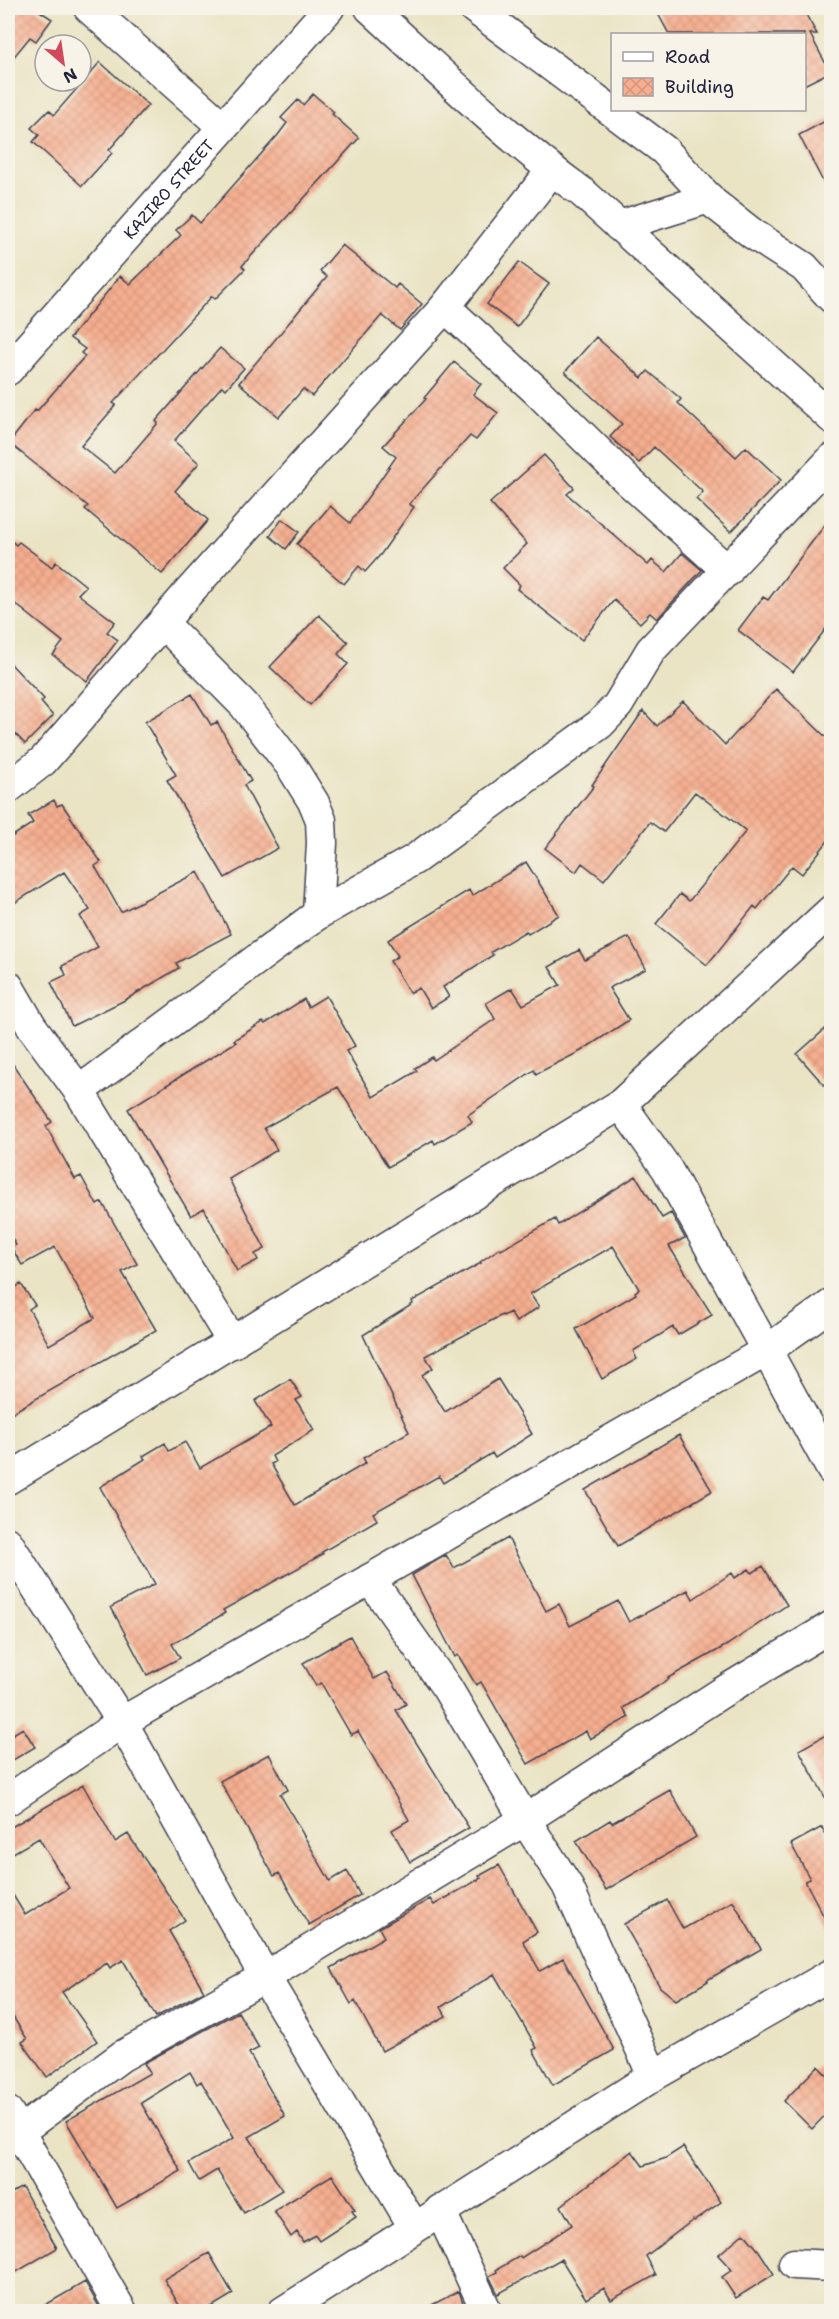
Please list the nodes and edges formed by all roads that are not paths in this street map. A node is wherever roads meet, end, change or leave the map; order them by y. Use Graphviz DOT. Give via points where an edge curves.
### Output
graph roads {
  1 [pos="89,8"];
  2 [pos="329,8"];
  3 [pos="370,8"];
  4 [pos="474,8"];
  5 [pos="611,110"];
  6 [pos="612,111"];
  7 [pos="222,126"];
  8 [pos="552,170"];
  9 [pos="709,198"];
  10 [pos="620,226"];
  11 [pos="831,298"];
  12 [pos="445,307"];
  13 [pos="8,370"];
  14 [pos="831,418"];
  15 [pos="831,459"];
  16 [pos="728,571"];
  17 [pos="163,623"];
  18 [pos="8,788"];
  19 [pos="831,910"];
  20 [pos="318,914"];
  21 [pos="8,986"];
  22 [pos="79,1091"];
  23 [pos="621,1104"];
  24 [pos="831,1305"];
  25 [pos="233,1343"];
  26 [pos="766,1350"];
  27 [pos="831,1470"];
  28 [pos="8,1479"];
  29 [pos="8,1543"];
  30 [pos="370,1579"];
  31 [pos="831,1626"];
  32 [pos="122,1722"];
  33 [pos="8,1800"];
  34 [pos="525,1820"];
  35 [pos="831,1974"];
  36 [pos="265,1977"];
  37 [pos="653,2076"];
  38 [pos="12,2128"];
  39 [pos="440,2211"];
  40 [pos="414,2227"];
  41 [pos="794,2264"];
  42 [pos="831,2266"];
  43 [pos="122,2312"];
  44 [pos="283,2312"];
  45 [pos="487,2312"];
  1 -- 7 [label="street"];
  2 -- 7 [label="street, KAZIRO STREET"];
  3 -- 8 [label="street"];
  4 -- 5 [label="street"];
  6 -- 9 [label="street" via="664,150"];
  7 -- 13 [label="street, KAZIRO STREET"];
  8 -- 10 [label="street"];
  8 -- 12 [label="street"];
  9 -- 10 [label="street"];
  9 -- 11 [label="street" via="753,234 804,267"];
  10 -- 14 [label="street"];
  12 -- 16 [label="street"];
  12 -- 17 [label="street"];
  15 -- 16 [label="street"];
  16 -- 20 [label="street" via="651,650 618,705 600,724 415,859"];
  17 -- 18 [label="street" via="43,761"];
  17 -- 20 [label="street" via="244,705 314,803 321,820"];
  19 -- 23 [label="street"];
  20 -- 22 [label="street"];
  21 -- 22 [label="street"];
  22 -- 25 [label="street"];
  23 -- 25 [label="street"];
  23 -- 26 [label="street" via="667,1169"];
  24 -- 26 [label="street"];
  25 -- 28 [label="street"];
  26 -- 27 [label="street"];
  26 -- 30 [label="street"];
  29 -- 32 [label="street"];
  30 -- 32 [label="street"];
  30 -- 34 [label="street" via="447,1688"];
  31 -- 34 [label="street"];
  32 -- 33 [label="street"];
  32 -- 36 [label="street"];
  34 -- 36 [label="street"];
  34 -- 37 [label="street" via="567,1885"];
  35 -- 37 [label="street"];
  36 -- 38 [label="street" via="122,2056"];
  36 -- 40 [label="street"];
  37 -- 39 [label="street"];
  38 -- 43 [label="street"];
  39 -- 40 [label="street"];
  39 -- 45 [label="street"];
  40 -- 44 [label="street"];
  41 -- 42 [label="street"];
}
